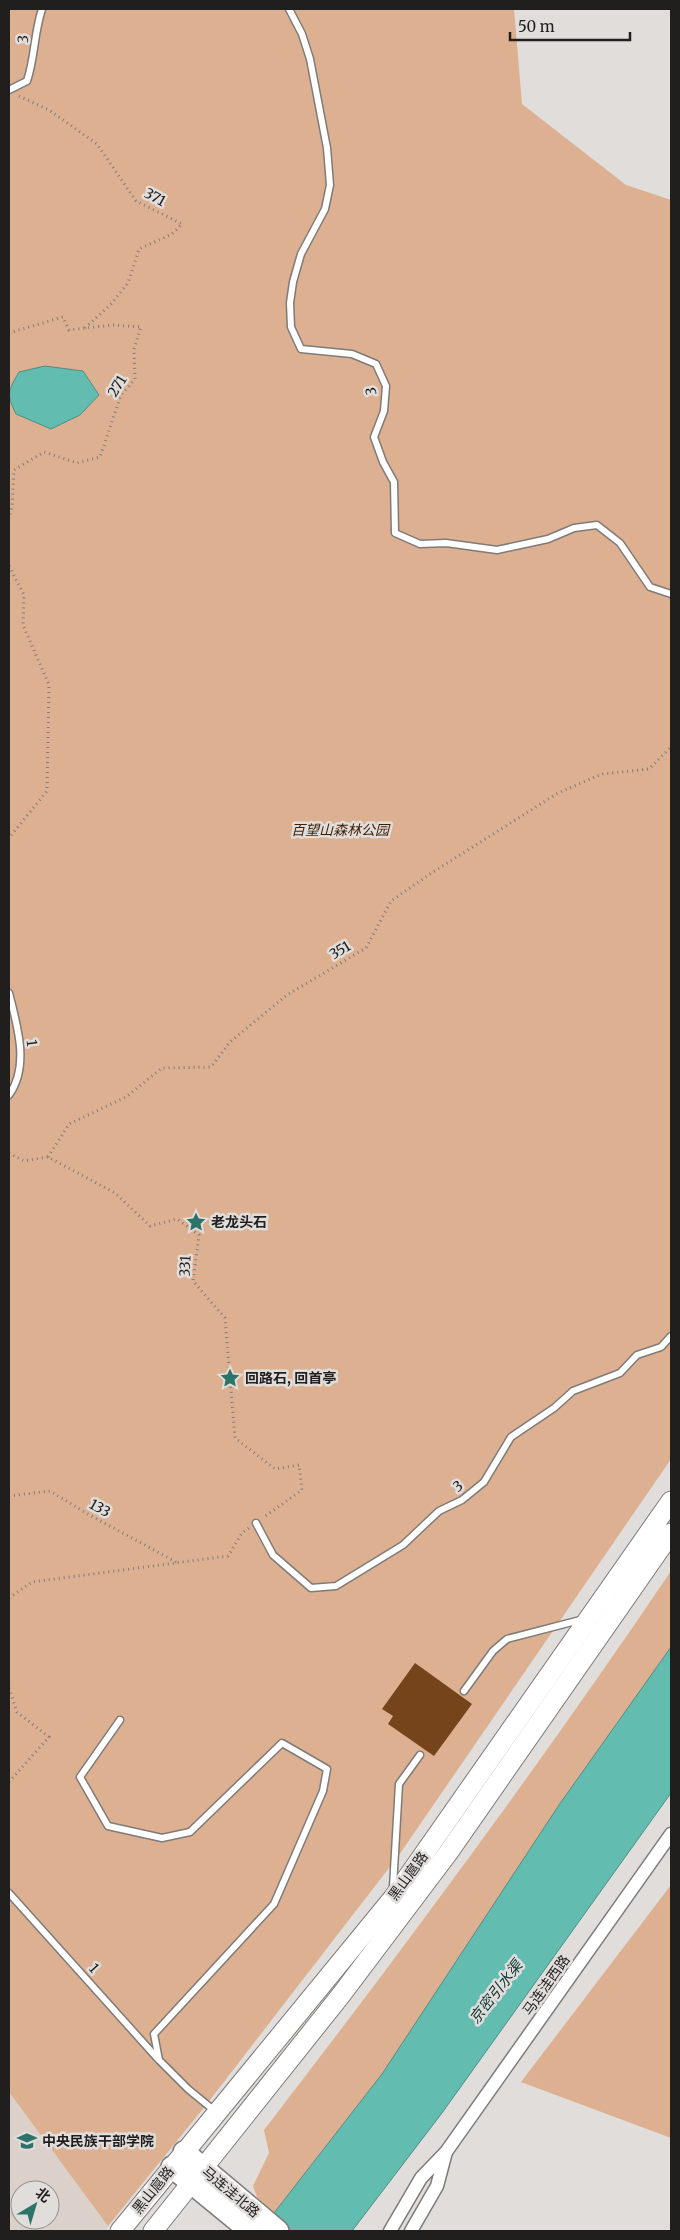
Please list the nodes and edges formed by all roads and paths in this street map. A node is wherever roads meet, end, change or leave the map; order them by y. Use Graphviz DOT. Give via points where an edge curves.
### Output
graph roads {
  1 [pos="42,9"];
  2 [pos="289,9"];
  3 [pos="9,90"];
  4 [pos="17,96"];
  5 [pos="84,329"];
  6 [pos="9,333"];
  7 [pos="9,517"];
  8 [pos="9,566"];
  9 [pos="671,594"];
  10 [pos="671,747"];
  11 [pos="9,838"];
  12 [pos="9,993"];
  13 [pos="9,1095"];
  14 [pos="9,1153"];
  15 [pos="48,1157"];
  16 [pos="671,1336"];
  17 [pos="9,1496"];
  18 [pos="671,1501"];
  19 [pos="256,1523"];
  20 [pos="671,1533"];
  21 [pos="177,1563"];
  22 [pos="9,1598"];
  23 [pos="590,1617"];
  24 [pos="9,1688"];
  25 [pos="464,1692"];
  26 [pos="120,1720"];
  27 [pos="420,1755"];
  28 [pos="9,1782"];
  29 [pos="671,1834"];
  30 [pos="9,1894"];
  31 [pos="393,1898"];
  32 [pos="159,2060"];
  33 [pos="217,2113"];
  34 [pos="446,2152"];
  35 [pos="178,2159"];
  36 [pos="195,2175"];
  37 [pos="249,2223"];
  38 [pos="120,2231"];
  39 [pos="152,2231"];
  40 [pos="278,2231"];
  41 [pos="390,2231"];
  42 [pos="411,2231"];
  1 -- 3 [label="lane, 3 / 3" via="27,81"];
  2 -- 9 [label="lane, 3 / 3" via="310,59 327,148 330,185 325,209 300,254 290,303 291,326 301,349 352,354 376,364 386,386 384,411 374,437 394,482 395,533 420,544 446,543 497,550 548,539 574,528 597,525 620,543 650,587"];
  4 -- 5 [label="path, 371 / 371" via="50,110 97,144 136,201 182,224 172,234 139,249 128,283 112,304"];
  5 -- 6 [label="path" via="69,330 63,317"];
  5 -- 7 [label="path, 271 / 271" via="112,325 141,326 134,349 136,379 121,395 100,457 77,463 44,452 14,470"];
  8 -- 11 [label="path" via="24,595 23,625 48,685 47,791"];
  10 -- 15 [label="path, 351" via="649,769 602,774 558,793 433,872 391,901 366,948 287,995 230,1042 211,1067 162,1068 126,1097 69,1124"];
  12 -- 13 [label="lane, 1 / 1" via="22,1062"];
  14 -- 15 [label="path" via="24,1161"];
  15 -- 19 [label="path, 331" via="116,1193 150,1226 177,1219 199,1235 193,1281 225,1318 235,1438 275,1469 299,1465 302,1490"];
  16 -- 19 [label="lane, 3 / 3" via="661,1348 637,1355 620,1373 572,1391 554,1408 511,1437 484,1482 462,1500 438,1511 403,1545 336,1586 311,1588 273,1555"];
  17 -- 21 [label="path, 133 / 133" via="50,1491"];
  18 -- 23 [label="main road, 黑山扈路"];
  19 -- 21 [label="path" via="242,1533 228,1556"];
  20 -- 36 [label="main road, 黑山扈路" via="448,1853 341,1995"];
  21 -- 22 [label="path" via="32,1582"];
  23 -- 25 [label="lane" via="507,1639 493,1651"];
  23 -- 31 [label="main road, 黑山扈路"];
  24 -- 28 [label="path" via="18,1712 49,1737"];
  26 -- 32 [label="lane" via="80,1777 108,1826 162,1838 190,1832 282,1743 327,1769 323,1791 274,1904 154,2034"];
  27 -- 31 [label="lane" via="399,1784"];
  29 -- 34 [label="street, 马连洼西路"];
  30 -- 32 [label="lane, 1 / 1"];
  31 -- 33 [label="main road, 黑山扈路"];
  32 -- 33 [label="lane, 1"];
  33 -- 35 [label="main road, 黑山扈路"];
  34 -- 41 [label="street, 马连洼西路" via="421,2178"];
  34 -- 42 [label="street, 马连洼西路" via="437,2186"];
  35 -- 36 [label="main road, 马连洼北路"];
  35 -- 38 [label="main road, 黑山扈路"];
  36 -- 37 [label="main road, 马连洼北路"];
  36 -- 39 [label="main road, 黑山扈路"];
  37 -- 40 [label="main road, 马连洼北路"];
}
